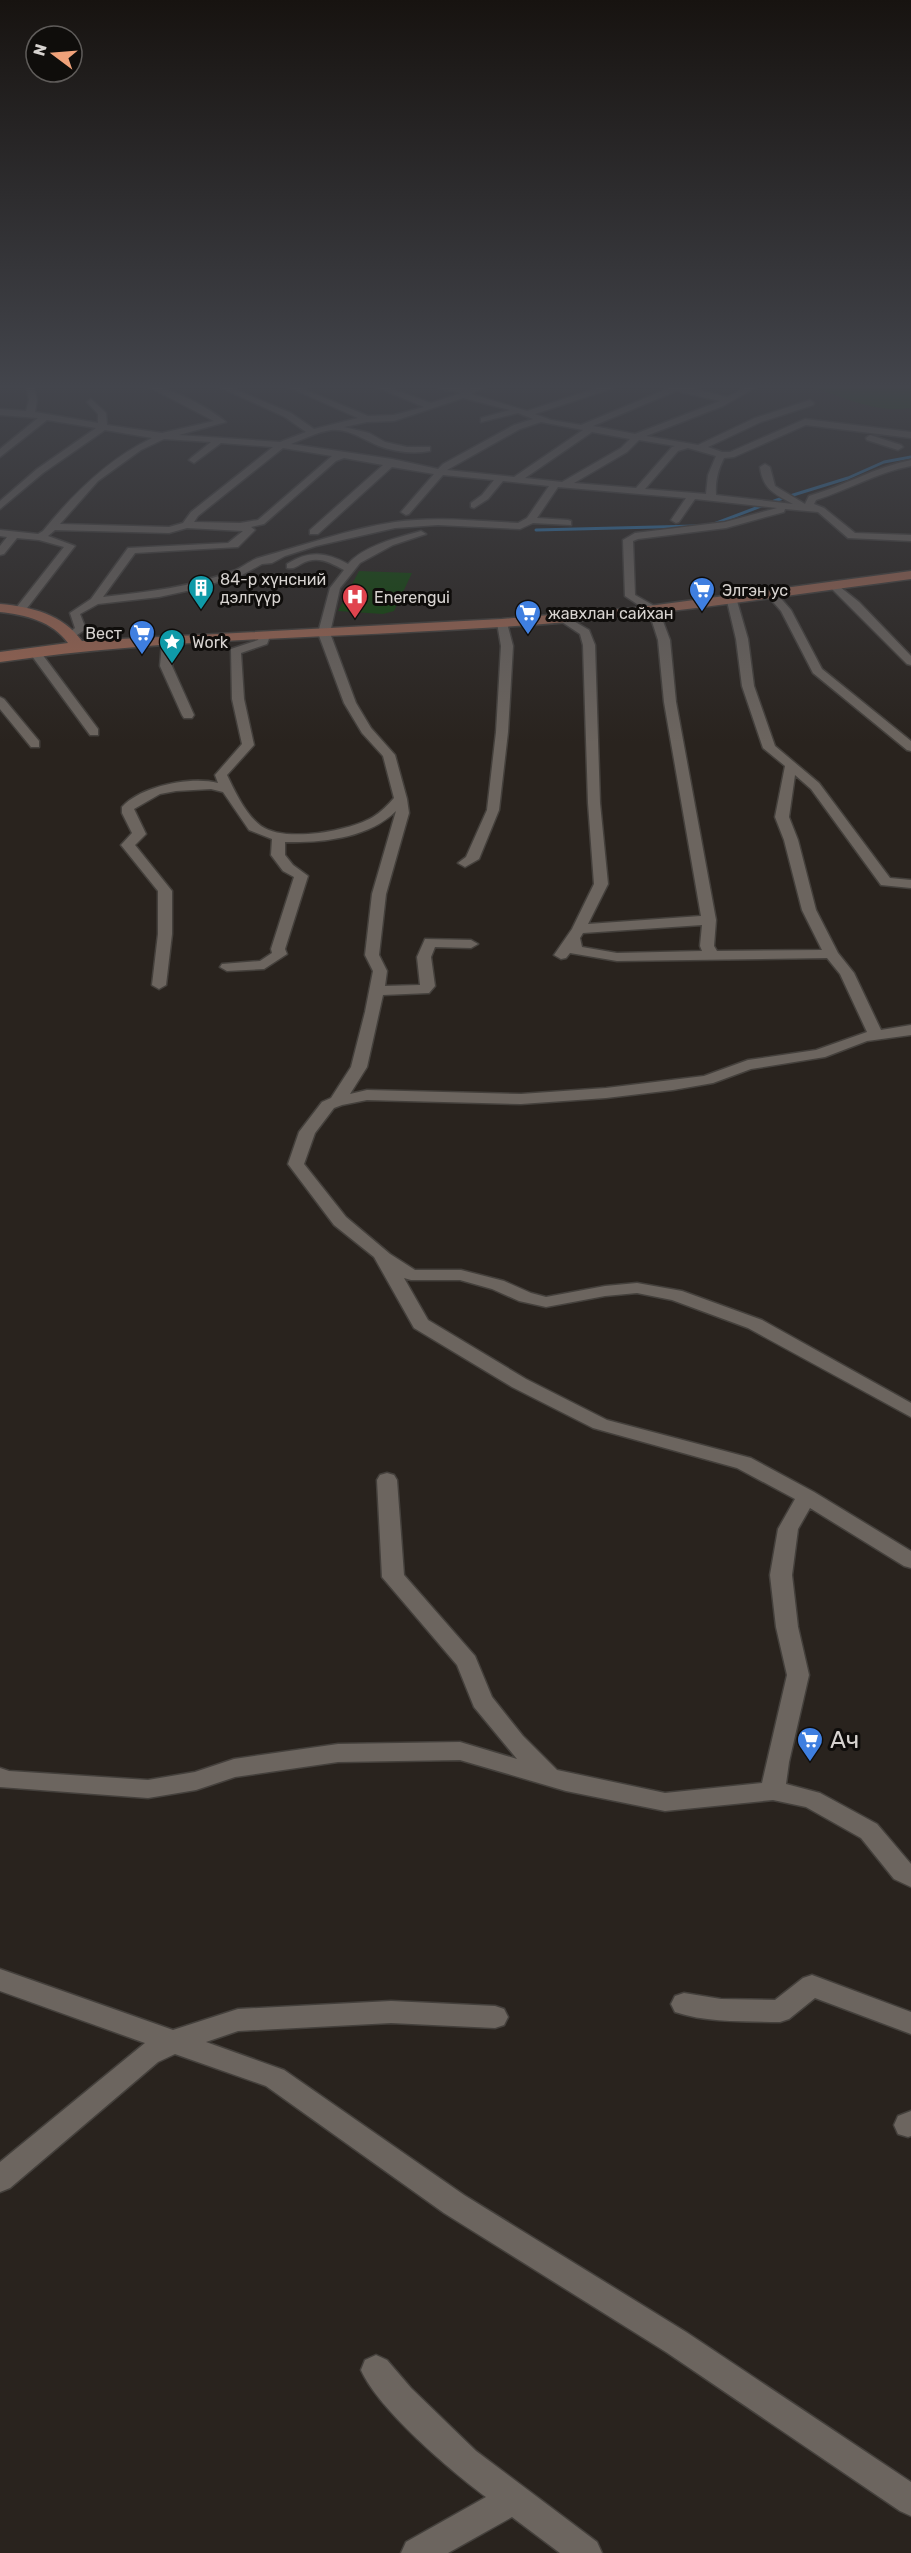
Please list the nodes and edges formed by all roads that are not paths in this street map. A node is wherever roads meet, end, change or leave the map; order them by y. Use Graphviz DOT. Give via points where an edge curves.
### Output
graph roads {
  1 [pos="71,505"];
  2 [pos="205,505"];
  3 [pos="280,505"];
  4 [pos="344,505"];
  5 [pos="412,505"];
  6 [pos="543,505"];
  7 [pos="686,505"];
  8 [pos="786,505"];
  9 [pos="800,505"];
  10 [pos="806,507"];
  11 [pos="406,512"];
  12 [pos="531,520"];
  13 [pos="676,520"];
  14 [pos="568,523"];
  15 [pos="187,525"];
  16 [pos="240,526"];
  17 [pos="51,527"];
  18 [pos="0,533"];
  19 [pos="421,534"];
  20 [pos="14,535"];
  21 [pos="40,537"];
  22 [pos="341,537"];
  23 [pos="911,538"];
  24 [pos="0,552"];
  25 [pos="291,566"];
  26 [pos="350,569"];
  27 [pos="911,574"];
  28 [pos="835,586"];
  29 [pos="772,595"];
  30 [pos="732,600"];
  31 [pos="95,601"];
  32 [pos="0,608"];
  33 [pos="20,610"];
  34 [pos="654,610"];
  35 [pos="561,618"];
  36 [pos="502,623"];
  37 [pos="324,633"];
  38 [pos="264,636"];
  39 [pos="75,641"];
  40 [pos="168,642"];
  41 [pos="35,652"];
  42 [pos="0,657"];
  43 [pos="911,662"];
  44 [pos="0,701"];
  45 [pos="188,715"];
  46 [pos="94,732"];
  47 [pos="35,744"];
  48 [pos="911,747"];
  49 [pos="791,765"];
  50 [pos="227,789"];
  51 [pos="401,799"];
  52 [pos="279,838"];
  53 [pos="465,863"];
  54 [pos="911,884"];
  55 [pos="708,920"];
  56 [pos="576,934"];
  57 [pos="471,944"];
  58 [pos="831,954"];
  59 [pos="561,955"];
  60 [pos="712,956"];
  61 [pos="227,967"];
  62 [pos="159,985"];
  63 [pos="376,991"];
  64 [pos="911,1030"];
  65 [pos="876,1035"];
  66 [pos="338,1101"];
  67 [pos="381,1254"];
  68 [pos="911,1411"];
  69 [pos="387,1480"];
  70 [pos="807,1497"];
  71 [pos="911,1561"];
  72 [pos="0,1777"];
  73 [pos="550,1778"];
  74 [pos="772,1791"];
  75 [pos="911,1877"];
  76 [pos="0,1980"];
  77 [pos="684,2004"];
  78 [pos="495,2017"];
  79 [pos="911,2023"];
  80 [pos="175,2041"];
  81 [pos="0,2179"];
  82 [pos="376,2370"];
  83 [pos="514,2499"];
  84 [pos="911,2500"];
  85 [pos="417,2553"];
  86 [pos="585,2553"];
  1 -- 17 [label="street"];
  2 -- 15 [label="street"];
  3 -- 16 [label="street" via="261,522"];
  4 -- 22 [label="street" via="314,532"];
  5 -- 11 [label="street"];
  6 -- 12 [label="street"];
  7 -- 13 [label="street"];
  8 -- 34 [label="street" via="726,525 629,538 630,596"];
  9 -- 10 [label="street"];
  10 -- 23 [label="street" via="820,508 852,536"];
  12 -- 14 [label="street"];
  12 -- 22 [label="street" via="520,526 417,522"];
  15 -- 16 [label="street"];
  15 -- 17 [label="street" via="169,530"];
  16 -- 31 [label="street" via="250,530 234,545 132,550"];
  17 -- 21 [label="street"];
  18 -- 20 [label="street"];
  19 -- 26 [label="street" via="389,543 356,561"];
  20 -- 21 [label="street"];
  20 -- 24 [label="street"];
  21 -- 33 [label="street" via="70,546"];
  22 -- 31 [label="street" via="260,561 213,582"];
  25 -- 26 [label="street" via="320,555"];
  26 -- 37 [label="street" via="335,588"];
  27 -- 28 [label="main road"];
  28 -- 29 [label="main road"];
  28 -- 43 [label="street"];
  29 -- 30 [label="main road"];
  29 -- 48 [label="street" via="786,610 817,671"];
  30 -- 34 [label="main road"];
  30 -- 49 [label="street" via="748,686 769,748"];
  31 -- 39 [label="street" via="75,613 81,629"];
  32 -- 33 [label="main road"];
  33 -- 39 [label="main road" via="51,620"];
  34 -- 35 [label="main road"];
  34 -- 55 [label="street" via="664,640 670,702"];
  35 -- 36 [label="main road"];
  35 -- 56 [label="street" via="585,632 601,884"];
  36 -- 37 [label="main road"];
  36 -- 53 [label="street" via="507,646 493,810 472,859"];
  37 -- 38 [label="main road"];
  37 -- 51 [label="street" via="350,703 366,730 389,755"];
  38 -- 40 [label="main road"];
  38 -- 50 [label="street" via="259,645 236,651 238,699 248,745 221,775"];
  39 -- 40 [label="main road"];
  39 -- 41 [label="main road"];
  40 -- 45 [label="street" via="166,666"];
  41 -- 42 [label="main road"];
  41 -- 46 [label="street"];
  44 -- 47 [label="street"];
  49 -- 54 [label="street" via="815,786 886,882"];
  49 -- 58 [label="street" via="782,817 809,910"];
  50 -- 52 [label="street" via="257,830"];
  50 -- 62 [label="street" via="211,785 176,787 156,791 128,807 139,834 128,845 165,891"];
  51 -- 52 [label="street" via="378,820 349,830 309,838"];
  51 -- 63 [label="street" via="403,813 379,894 372,955 380,972"];
  52 -- 61 [label="street" via="278,855 301,876 278,949 280,954 264,965"];
  55 -- 56 [label="street"];
  55 -- 60 [label="street" via="707,946"];
  56 -- 59 [label="street"];
  56 -- 60 [label="street" via="575,950 587,954"];
  57 -- 63 [label="street" via="430,942 424,957 428,986 424,990"];
  58 -- 60 [label="street"];
  58 -- 65 [label="street" via="847,973"];
  63 -- 66 [label="street" via="359,1067"];
  64 -- 65 [label="street"];
  65 -- 66 [label="street" via="819,1054 747,1065 707,1080 606,1093 520,1099 367,1095"];
  66 -- 67 [label="street" via="328,1106 307,1132 296,1164 340,1221"];
  67 -- 68 [label="street" via="411,1275 460,1275 546,1302 637,1288 676,1295 755,1324"];
  67 -- 70 [label="street" via="421,1324 519,1383 600,1424 744,1463"];
  69 -- 73 [label="street" via="393,1577 467,1662 482,1701 514,1742"];
  70 -- 71 [label="street"];
  70 -- 74 [label="street" via="788,1529 781,1575 798,1675"];
  72 -- 73 [label="street" via="148,1789 196,1781 234,1768 338,1753 460,1751"];
  73 -- 74 [label="street" via="664,1802"];
  74 -- 75 [label="street" via="812,1799 869,1832"];
  76 -- 80 [label="street"];
  77 -- 79 [label="street" via="721,2010 780,2011 812,1986"];
  78 -- 80 [label="street" via="391,2012 238,2020"];
  80 -- 81 [label="street" via="149,2054"];
  80 -- 84 [label="street" via="275,2078 454,2204 676,2342"];
  82 -- 83 [label="street" via="465,2462"];
  83 -- 85 [label="street"];
  83 -- 86 [label="street"];
}
